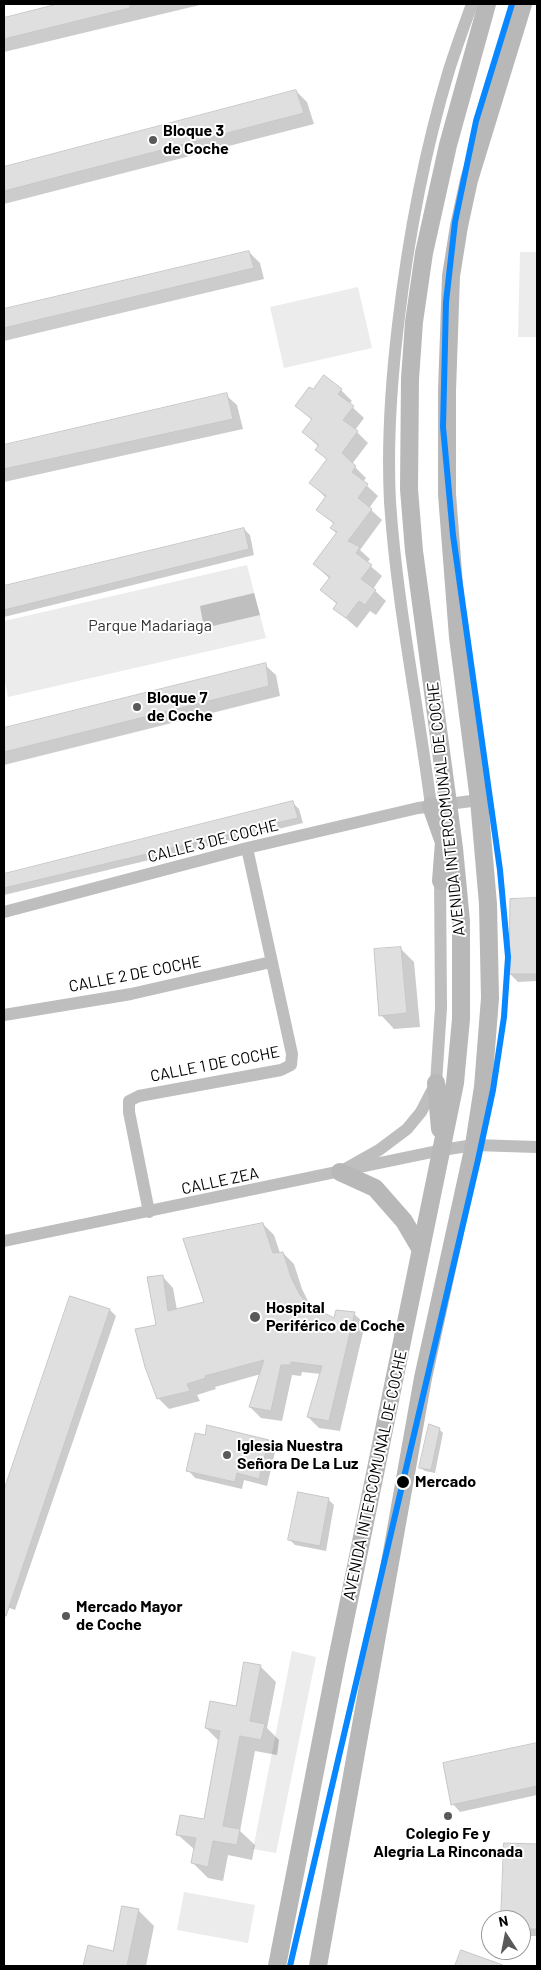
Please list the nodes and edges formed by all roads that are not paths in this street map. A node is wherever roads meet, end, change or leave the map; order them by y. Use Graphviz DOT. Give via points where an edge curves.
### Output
graph roads {
  1 [pos="472,4"];
  2 [pos="487,4"];
  3 [pos="524,4"];
  4 [pos="479,800"];
  5 [pos="439,805"];
  6 [pos="247,848"];
  7 [pos="448,880"];
  8 [pos="4,912"];
  9 [pos="271,962"];
  10 [pos="4,1015"];
  11 [pos="436,1083"];
  12 [pos="474,1145"];
  13 [pos="537,1147"];
  14 [pos="442,1150"];
  15 [pos="340,1172"];
  16 [pos="149,1212"];
  17 [pos="4,1241"];
  18 [pos="421,1250"];
  19 [pos="277,1966"];
  20 [pos="318,1966"];
  1 -- 5 [label="street, AVENIDA INTERCOMUNAL DE COCHE" via="449,69 415,209 392,375 390,502 399,586"];
  2 -- 5 [label="main road, AVENIDA INTERCOMUNAL DE COCHE" via="450,136 424,253 410,379 409,490"];
  3 -- 4 [label="main road, AVENIDA INTERCOMUNAL DE COCHE" via="469,180 452,276 447,494 458,637"];
  4 -- 5 [label="street, CALLE 3 DE COCHE"];
  4 -- 12 [label="main road, AVENIDA INTERCOMUNAL DE COCHE" via="488,904 490,998 483,1088"];
  5 -- 6 [label="street, CALLE 3 DE COCHE"];
  5 -- 7 [label="main road, AVENIDA INTERCOMUNAL DE COCHE"];
  5 -- 7 [label="main road"];
  6 -- 8 [label="street, CALLE 3 DE COCHE"];
  6 -- 9 [label="street, CALLE 1 DE COCHE"];
  7 -- 11 [label="street, AVENIDA INTERCOMUNAL DE COCHE"];
  7 -- 14 [label="main road, AVENIDA INTERCOMUNAL DE COCHE" via="460,921 461,1019 455,1083"];
  9 -- 10 [label="street, CALLE 2 DE COCHE" via="131,994"];
  9 -- 16 [label="street, CALLE 1 DE COCHE" via="292,1054 291,1065 281,1070 139,1096 129,1101"];
  11 -- 14 [label="main road"];
  11 -- 15 [label="street" via="421,1112 407,1129 379,1150"];
  12 -- 13 [label="street"];
  12 -- 14 [label="street, CALLE ZEA"];
  12 -- 20 [label="main road, AVENIDA INTERCOMUNAL DE COCHE" via="423,1378"];
  14 -- 15 [label="street, CALLE ZEA"];
  14 -- 18 [label="main road, AVENIDA INTERCOMUNAL DE COCHE"];
  15 -- 16 [label="street, CALLE ZEA"];
  15 -- 18 [label="main road" via="375,1188 404,1221"];
  16 -- 17 [label="street, CALLE ZEA"];
  18 -- 19 [label="main road, AVENIDA INTERCOMUNAL DE COCHE"];
}
